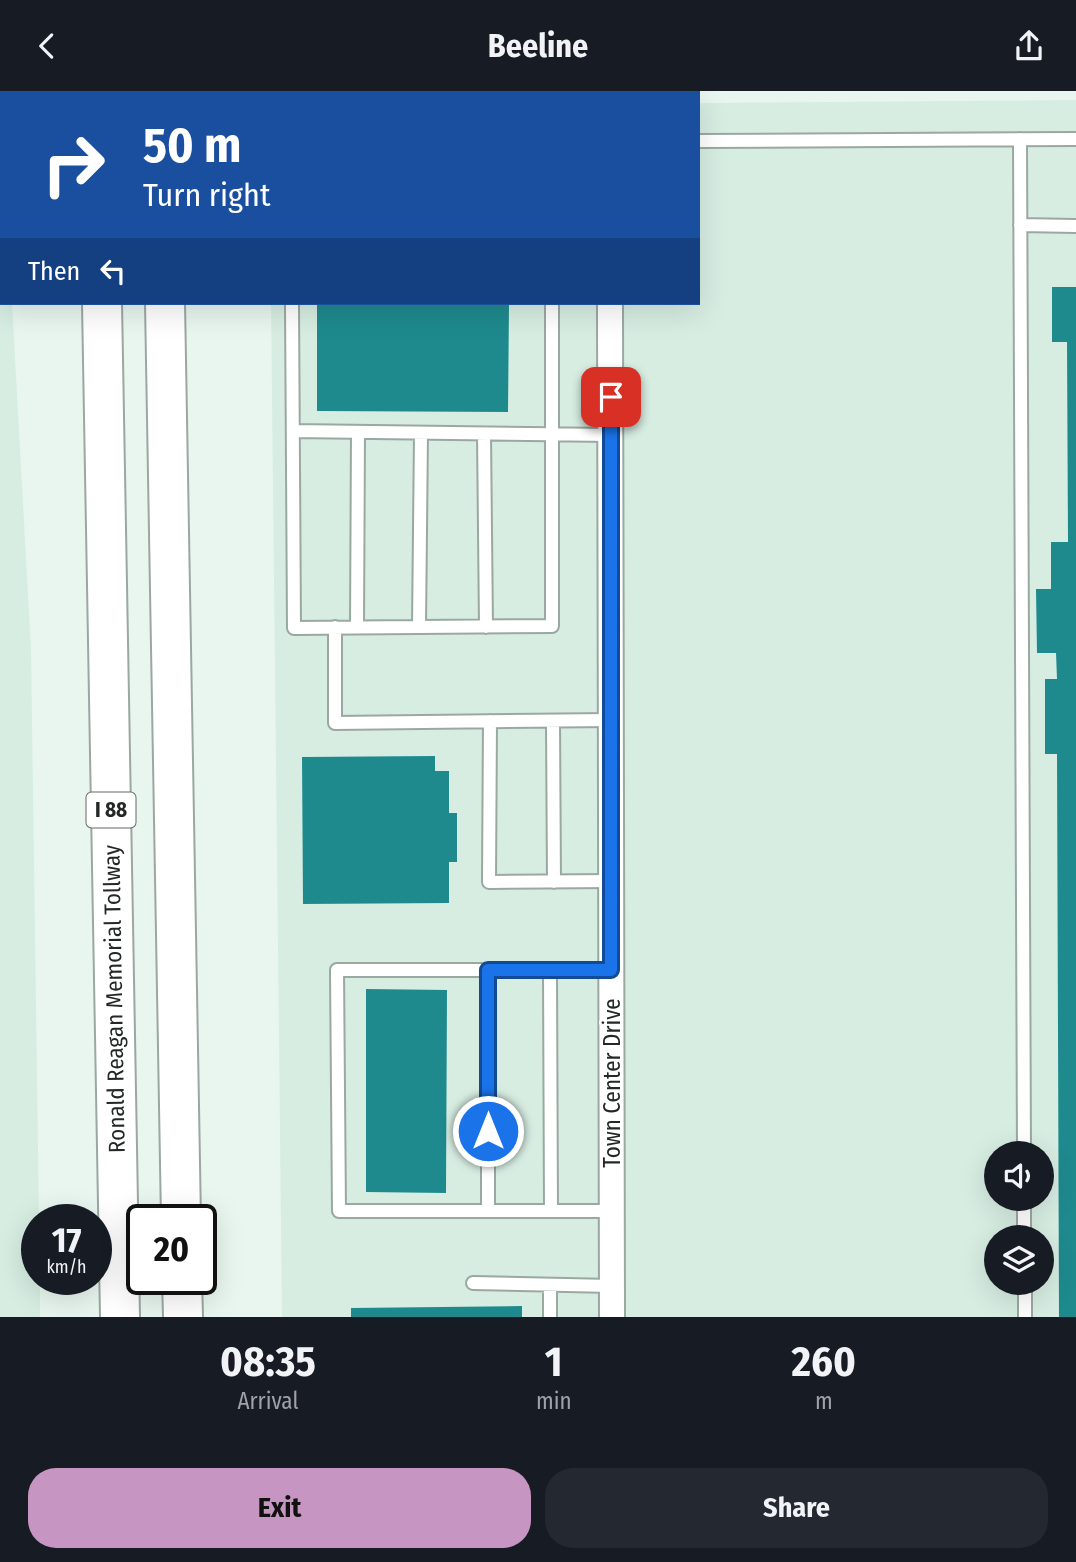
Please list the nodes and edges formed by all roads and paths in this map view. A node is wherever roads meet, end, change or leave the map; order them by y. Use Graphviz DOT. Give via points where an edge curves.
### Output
graph roads {
  1 [pos="1020,139"];
  2 [pos="1076,139"];
  3 [pos="700,141"];
  4 [pos="1020,225"];
  5 [pos="1076,226"];
  6 [pos="102,305"];
  7 [pos="165,305"];
  8 [pos="292,305"];
  9 [pos="552,305"];
  10 [pos="610,305"];
  11 [pos="293,431"];
  12 [pos="358,432"];
  13 [pos="421,433"];
  14 [pos="484,434"];
  15 [pos="552,435"];
  16 [pos="611,435"];
  17 [pos="335,627"];
  18 [pos="357,627"];
  19 [pos="419,627"];
  20 [pos="486,627"];
  21 [pos="611,720"];
  22 [pos="490,721"];
  23 [pos="553,721"];
  24 [pos="611,881"];
  25 [pos="554,882"];
  26 [pos="488,970"];
  27 [pos="550,970"];
  28 [pos="611,970"];
  29 [pos="1024,1141"];
  30 [pos="181,1204"];
  31 [pos="488,1211"];
  32 [pos="551,1211"];
  33 [pos="612,1211"];
  34 [pos="473,1283"];
  35 [pos="550,1285"];
  36 [pos="612,1286"];
  37 [pos="182,1295"];
  38 [pos="1024,1295"];
  39 [pos="120,1317"];
  40 [pos="183,1317"];
  41 [pos="550,1317"];
  42 [pos="612,1317"];
  43 [pos="1024,1317"];
  1 -- 2 [label="lane"];
  1 -- 3 [label="lane"];
  1 -- 4 [label="lane"];
  4 -- 5 [label="lane"];
  4 -- 29 [label="lane"];
  6 -- 39 [label="highway, Ronald Reagan Memorial Tollway / I 88"];
  7 -- 30 [label="highway"];
  8 -- 11 [label="lane"];
  9 -- 15 [label="lane"];
  10 -- 16 [label="street, Town Center Drive"];
  11 -- 12 [label="lane"];
  11 -- 17 [label="lane" via="294,628"];
  12 -- 13 [label="lane"];
  12 -- 18 [label="lane"];
  13 -- 14 [label="lane"];
  13 -- 19 [label="lane"];
  14 -- 15 [label="lane"];
  14 -- 20 [label="lane"];
  15 -- 16 [label="lane"];
  15 -- 20 [label="lane" via="552,626"];
  16 -- 21 [label="street, Town Center Drive"];
  17 -- 18 [label="lane"];
  17 -- 22 [label="lane" via="335,723"];
  18 -- 19 [label="lane"];
  19 -- 20 [label="lane"];
  21 -- 23 [label="lane"];
  21 -- 24 [label="street, Town Center Drive"];
  22 -- 23 [label="lane"];
  22 -- 25 [label="lane" via="489,882"];
  23 -- 25 [label="lane"];
  24 -- 25 [label="lane"];
  24 -- 28 [label="street, Town Center Drive"];
  26 -- 27 [label="lane"];
  26 -- 31 [label="lane"];
  26 -- 31 [label="lane" via="337,970 339,1211"];
  27 -- 28 [label="lane"];
  27 -- 32 [label="lane"];
  28 -- 33 [label="street, Town Center Drive"];
  31 -- 32 [label="lane"];
  32 -- 33 [label="lane"];
  33 -- 36 [label="street, Town Center Drive"];
  34 -- 35 [label="lane"];
  35 -- 36 [label="lane"];
  35 -- 41 [label="lane"];
  36 -- 42 [label="street, Town Center Drive"];
  37 -- 40 [label="highway"];
  38 -- 43 [label="lane"];
}
